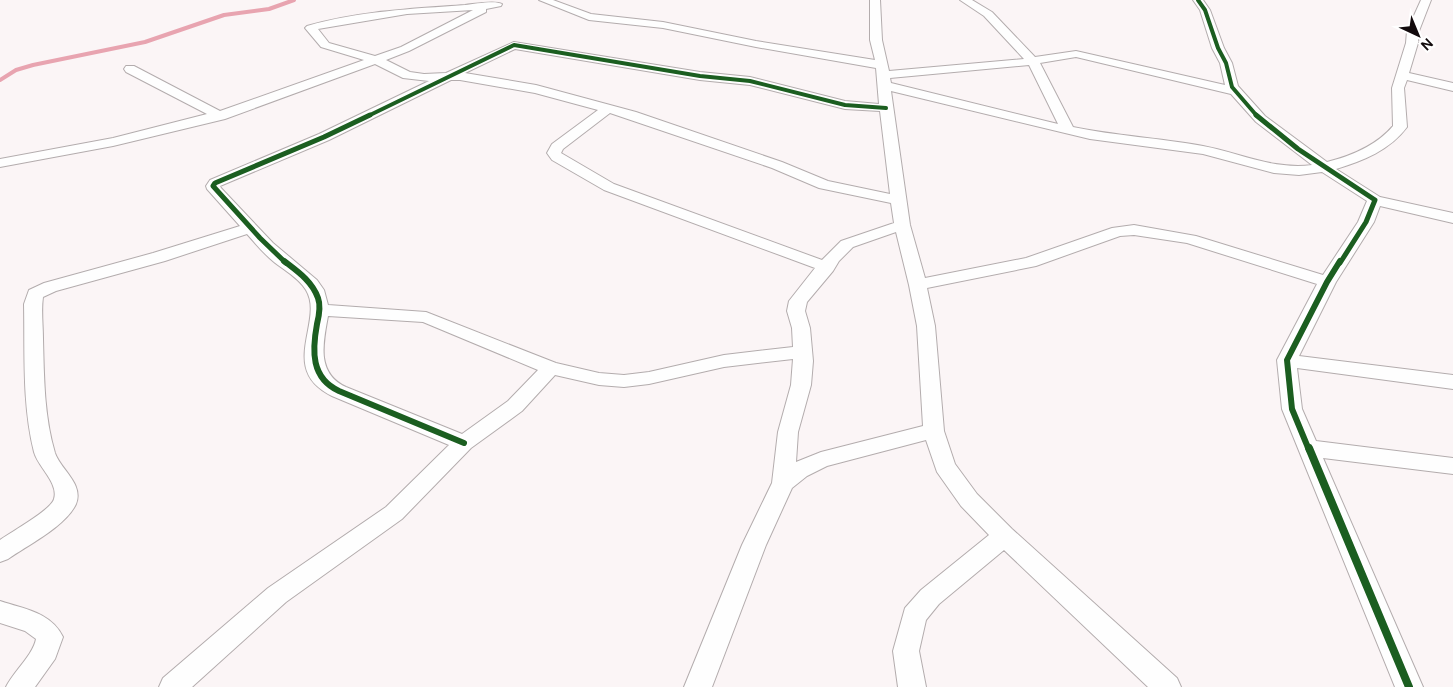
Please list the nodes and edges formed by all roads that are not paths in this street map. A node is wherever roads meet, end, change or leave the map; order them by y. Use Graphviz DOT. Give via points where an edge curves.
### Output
graph roads {
  1 [pos="544,0"];
  2 [pos="874,0"];
  3 [pos="965,0"];
  4 [pos="1198,0"];
  5 [pos="1426,0"];
  6 [pos="503,2"];
  7 [pos="376,60"];
  8 [pos="1032,60"];
  9 [pos="130,69"];
  10 [pos="883,75"];
  11 [pos="1401,75"];
  12 [pos="448,76"];
  13 [pos="1453,86"];
  14 [pos="1237,92"];
  15 [pos="886,108"];
  16 [pos="608,109"];
  17 [pos="220,116"];
  18 [pos="1068,130"];
  19 [pos="0,163"];
  20 [pos="1324,167"];
  21 [pos="899,200"];
  22 [pos="1375,200"];
  23 [pos="1453,218"];
  24 [pos="902,225"];
  25 [pos="251,228"];
  26 [pos="827,267"];
  27 [pos="1327,282"];
  28 [pos="918,285"];
  29 [pos="319,310"];
  30 [pos="802,352"];
  31 [pos="1287,360"];
  32 [pos="551,368"];
  33 [pos="1453,382"];
  34 [pos="934,431"];
  35 [pos="464,443"];
  36 [pos="1308,448"];
  37 [pos="1453,466"];
  38 [pos="783,483"];
  39 [pos="1004,536"];
  40 [pos="0,552"];
  41 [pos="0,612"];
  42 [pos="20,687"];
  43 [pos="173,687"];
  44 [pos="698,687"];
  45 [pos="912,687"];
  46 [pos="1167,687"];
  47 [pos="1409,687"];
  1 -- 10 [label="street" via="589,17 662,25"];
  2 -- 10 [label="street" via="876,40"];
  3 -- 8 [label="street" via="988,14"];
  4 -- 14 [label="street" via="1227,66 1228,78"];
  5 -- 11 [label="street" via="1412,31"];
  6 -- 7 [label="street" via="418,44"];
  6 -- 7 [label="street" via="476,8 407,11 311,28 325,45"];
  7 -- 12 [label="street" via="415,77"];
  7 -- 17 [label="street"];
  8 -- 10 [label="street"];
  8 -- 14 [label="street" via="1083,55"];
  8 -- 18 [label="street"];
  9 -- 17 [label="street"];
  10 -- 15 [label="street"];
  10 -- 18 [label="street"];
  11 -- 13 [label="street"];
  11 -- 20 [label="street" via="1398,94 1400,126 1394,135 1370,150"];
  12 -- 15 [label="street" via="508,46 518,45 700,76 750,81 845,105"];
  12 -- 16 [label="street" via="536,89"];
  12 -- 25 [label="street" via="324,137 215,183 214,189"];
  14 -- 20 [label="street" via="1268,125"];
  15 -- 21 [label="street"];
  16 -- 21 [label="street" via="777,165 824,185"];
  16 -- 26 [label="street" via="558,147 554,153 557,157 610,187"];
  17 -- 19 [label="street" via="64,152"];
  18 -- 20 [label="street" via="1214,152 1268,168 1300,171"];
  20 -- 22 [label="street"];
  21 -- 24 [label="street"];
  22 -- 23 [label="street"];
  22 -- 27 [label="street" via="1366,222"];
  24 -- 26 [label="street" via="847,244"];
  24 -- 28 [label="street"];
  25 -- 29 [label="street" via="314,288 319,298"];
  25 -- 40 [label="street" via="35,294 32,304 37,406 46,455 66,490 66,503 60,511"];
  26 -- 30 [label="street" via="798,301 796,311"];
  27 -- 28 [label="street" via="1190,239 1134,230 1118,231 1030,262"];
  27 -- 31 [label="street"];
  28 -- 34 [label="street" via="926,326"];
  29 -- 32 [label="street" via="426,317"];
  29 -- 35 [label="street" via="312,358 326,384 343,394"];
  30 -- 32 [label="street" via="724,361 624,381"];
  30 -- 38 [label="street" via="801,385 788,432"];
  31 -- 33 [label="street"];
  31 -- 36 [label="street" via="1292,410"];
  32 -- 35 [label="street" via="515,406"];
  34 -- 38 [label="street" via="821,460 799,470"];
  34 -- 39 [label="street" via="946,466 969,500"];
  35 -- 43 [label="street" via="394,513 277,594"];
  36 -- 37 [label="street"];
  36 -- 47 [label="street"];
  38 -- 44 [label="street" via="754,545"];
  39 -- 45 [label="street" via="930,597 914,616 906,651"];
  39 -- 46 [label="street"];
  41 -- 42 [label="street" via="35,624 46,630 50,637 44,653"];
}
